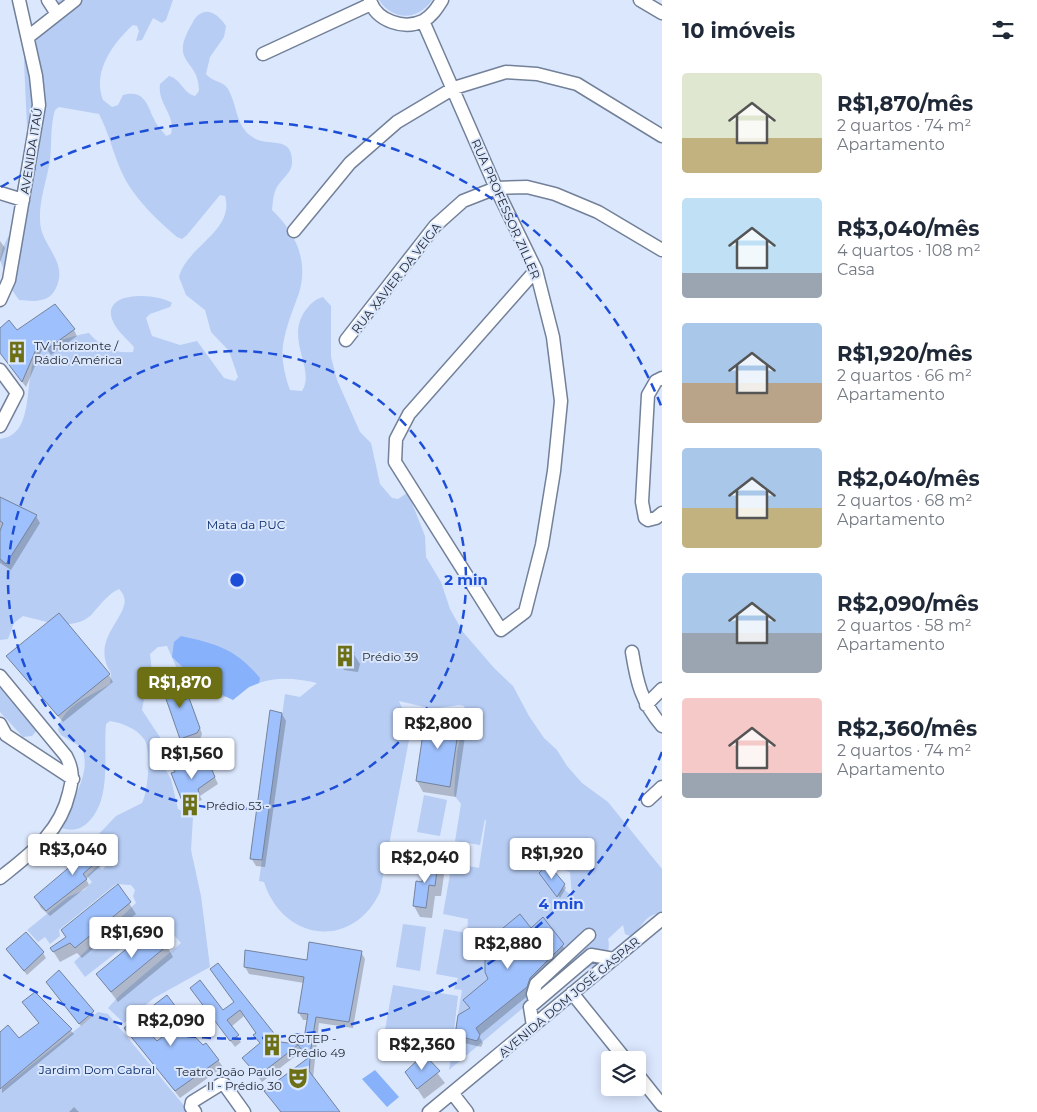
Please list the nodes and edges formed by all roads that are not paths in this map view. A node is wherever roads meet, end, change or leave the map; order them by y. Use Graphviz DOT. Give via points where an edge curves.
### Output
graph roads {
  1 [pos="19,0"];
  2 [pos="48,0"];
  3 [pos="75,0"];
  4 [pos="442,0"];
  5 [pos="640,0"];
  6 [pos="370,2"];
  7 [pos="662,13"];
  8 [pos="57,14"];
  9 [pos="423,20"];
  10 [pos="28,37"];
  11 [pos="263,54"];
  12 [pos="454,88"];
  13 [pos="662,136"];
  14 [pos="496,188"];
  15 [pos="0,192"];
  16 [pos="23,200"];
  17 [pos="294,231"];
  18 [pos="662,250"];
  19 [pos="536,270"];
  20 [pos="0,300"];
  21 [pos="346,340"];
  22 [pos="0,370"];
  23 [pos="662,378"];
  24 [pos="0,426"];
  25 [pos="659,516"];
  26 [pos="632,652"];
  27 [pos="0,676"];
  28 [pos="662,689"];
  29 [pos="646,705"];
  30 [pos="660,719"];
  31 [pos="0,724"];
  32 [pos="73,779"];
  33 [pos="662,787"];
  34 [pos="648,800"];
  35 [pos="0,878"];
  36 [pos="662,919"];
  37 [pos="589,935"];
  38 [pos="614,959"];
  39 [pos="572,993"];
  40 [pos="535,1001"];
  41 [pos="533,1026"];
  42 [pos="619,1051"];
  43 [pos="646,1085"];
  44 [pos="453,1094"];
  45 [pos="662,1105"];
  46 [pos="195,1112"];
  47 [pos="244,1112"];
  48 [pos="429,1112"];
  49 [pos="467,1112"];
  1 -- 10 [label="street, AVENIDA ITAÚ"];
  2 -- 8 [label="street"];
  3 -- 8 [label="street"];
  4 -- 9 [label="street"];
  5 -- 7 [label="street"];
  6 -- 9 [label="street" via="388,21 412,24"];
  6 -- 11 [label="street"];
  8 -- 10 [label="street"];
  9 -- 12 [label="street, RUA PROFESSOR ZILLER"];
  10 -- 16 [label="street, AVENIDA ITAÚ" via="39,105"];
  12 -- 13 [label="street" via="506,72 537,74 577,84"];
  12 -- 14 [label="street, RUA PROFESSOR ZILLER"];
  12 -- 17 [label="street" via="373,140"];
  14 -- 18 [label="street, RUA XAVIER DA VEIGA" via="527,187 555,194 598,212"];
  14 -- 19 [label="street, RUA PROFESSOR ZILLER"];
  14 -- 21 [label="street, RUA XAVIER DA VEIGA" via="463,201 435,226"];
  15 -- 16 [label="street"];
  16 -- 20 [label="street, AVENIDA ITAÚ" via="9,280"];
  19 -- 19 [label="street, RUA PROFESSOR ZILLER" via="553,337 561,402 542,545 525,612 502,630 395,462 396,439 409,414"];
  22 -- 24 [label="street" via="17,393"];
  23 -- 25 [label="street" via="656,381 648,395 642,502 645,518"];
  26 -- 29 [label="street"];
  27 -- 32 [label="street" via="66,756"];
  28 -- 29 [label="street"];
  29 -- 30 [label="street"];
  31 -- 32 [label="street" via="6,735"];
  32 -- 35 [label="street" via="66,809 54,831"];
  33 -- 34 [label="street"];
  36 -- 38 [label="street, AVENIDA DOM JOSÉ GASPAR"];
  37 -- 40 [label="street" via="536,984"];
  38 -- 39 [label="street, AVENIDA DOM JOSÉ GASPAR"];
  38 -- 40 [label="street" via="591,955"];
  39 -- 41 [label="street, AVENIDA DOM JOSÉ GASPAR"];
  39 -- 42 [label="street"];
  40 -- 41 [label="street" via="530,1007"];
  41 -- 44 [label="street, AVENIDA DOM JOSÉ GASPAR"];
  43 -- 45 [label="street"];
  44 -- 48 [label="street, AVENIDA DOM JOSÉ GASPAR"];
  44 -- 49 [label="street"];
  46 -- 47 [label="street" via="192,1102 221,1084"];
}
